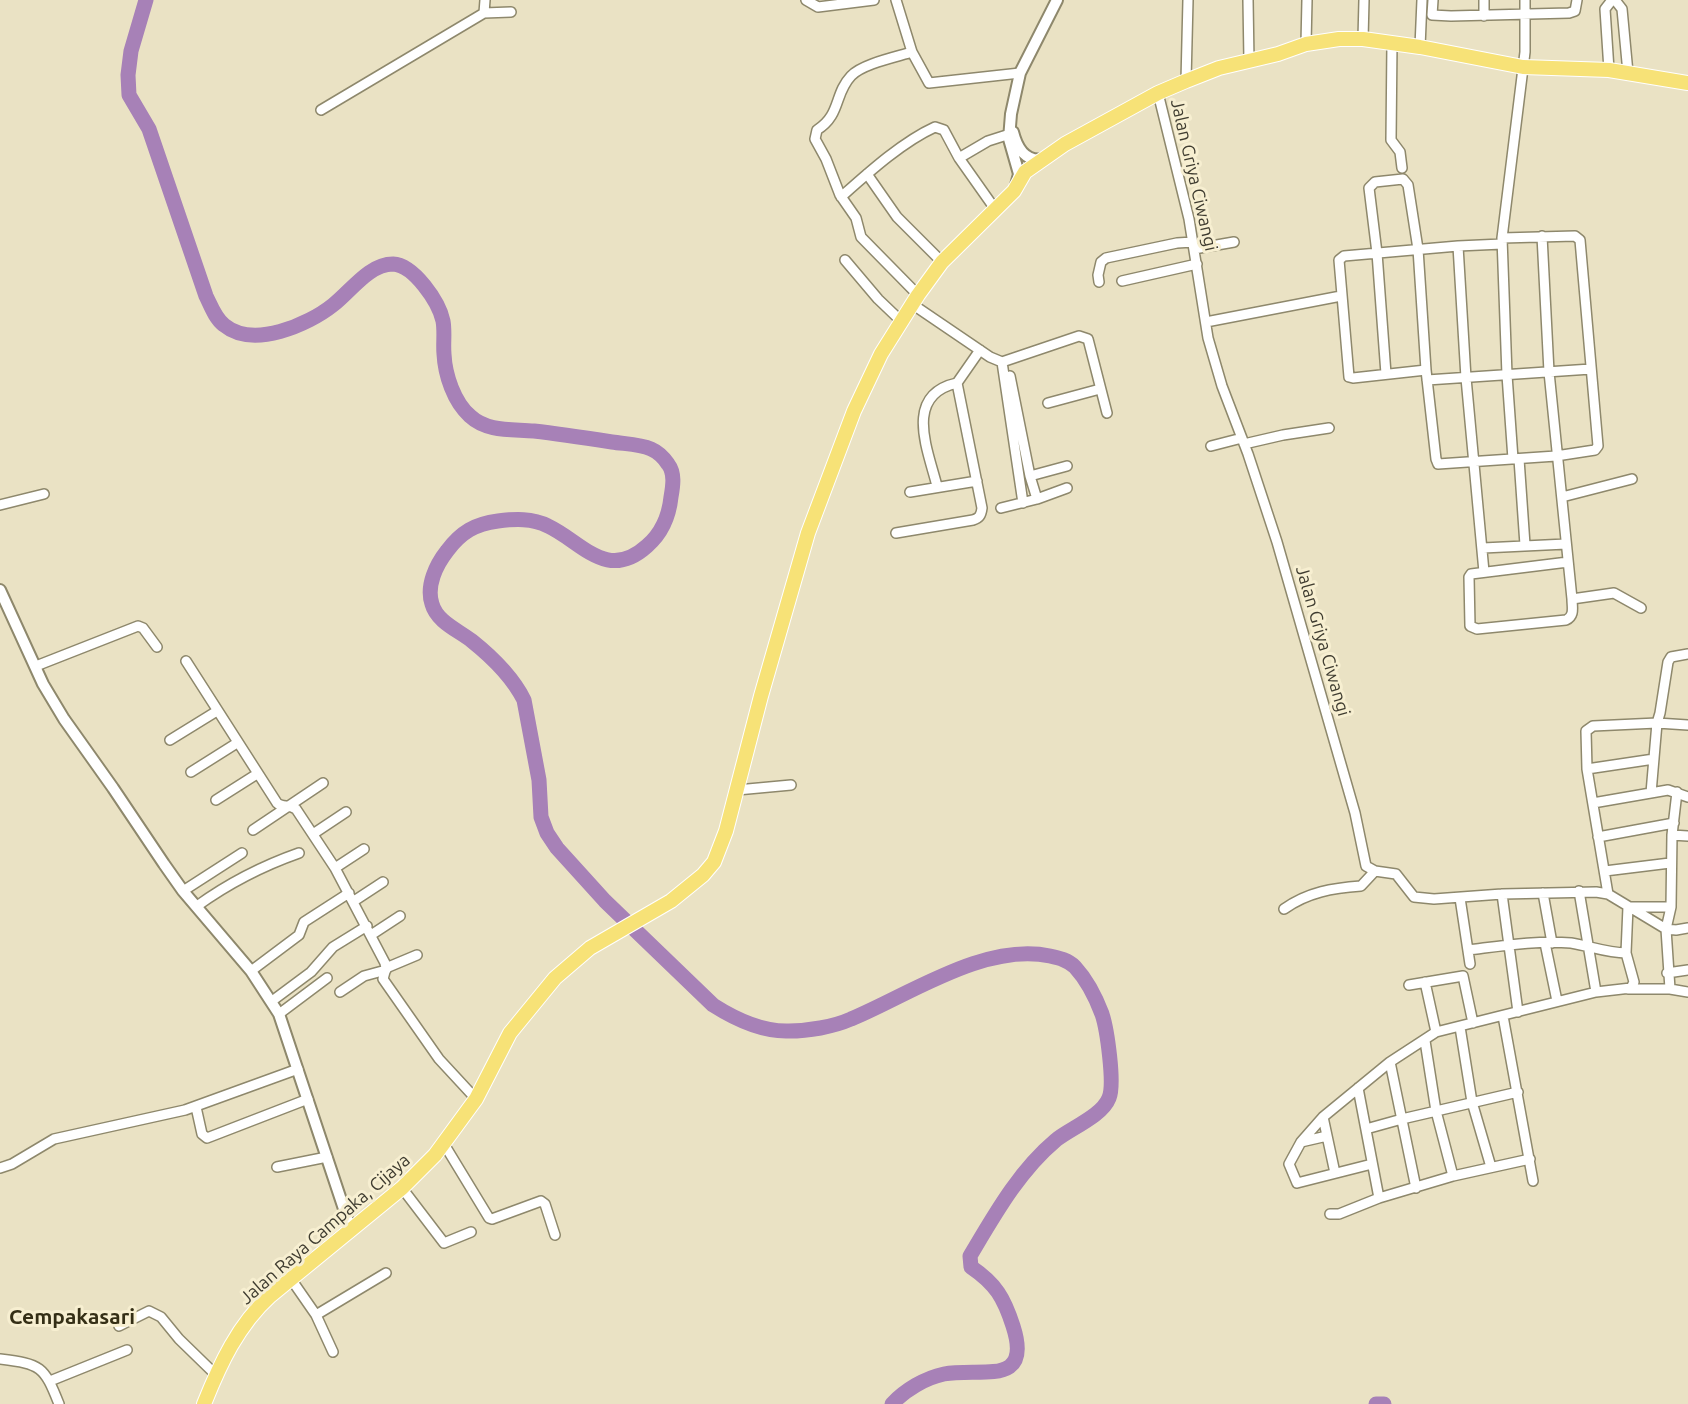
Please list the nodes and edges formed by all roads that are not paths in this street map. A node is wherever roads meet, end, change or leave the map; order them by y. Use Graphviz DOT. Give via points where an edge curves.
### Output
graph roads {
  1 [pos="485,0"];
  2 [pos="806,0"];
  3 [pos="874,0"];
  4 [pos="896,0"];
  5 [pos="1057,0"];
  6 [pos="1188,0"];
  7 [pos="1248,0"];
  8 [pos="1307,0"];
  9 [pos="1364,0"];
  10 [pos="1422,0"];
  11 [pos="1433,0"];
  12 [pos="1484,0"];
  13 [pos="1525,0"];
  14 [pos="1577,0"];
  15 [pos="1613,0"];
  16 [pos="819,3"];
  17 [pos="511,12"];
  18 [pos="484,13"];
  19 [pos="1526,14"];
  20 [pos="1484,16"];
  21 [pos="1363,39"];
  22 [pos="1392,43"];
  23 [pos="1306,45"];
  24 [pos="1420,47"];
  25 [pos="912,52"];
  26 [pos="1249,61"];
  27 [pos="1523,67"];
  28 [pos="1609,70"];
  29 [pos="1020,74"];
  30 [pos="1628,74"];
  31 [pos="1186,81"];
  32 [pos="1688,83"];
  33 [pos="1158,93"];
  34 [pos="321,110"];
  35 [pos="1011,133"];
  36 [pos="959,158"];
  37 [pos="1046,158"];
  38 [pos="1402,168"];
  39 [pos="867,174"];
  40 [pos="1014,191"];
  41 [pos="841,197"];
  42 [pos="995,209"];
  43 [pos="1542,236"];
  44 [pos="1502,241"];
  45 [pos="1234,242"];
  46 [pos="1194,245"];
  47 [pos="1458,246"];
  48 [pos="1418,249"];
  49 [pos="1377,253"];
  50 [pos="845,260"];
  51 [pos="942,262"];
  52 [pos="1197,264"];
  53 [pos="1122,281"];
  54 [pos="1099,282"];
  55 [pos="1341,296"];
  56 [pos="915,300"];
  57 [pos="901,321"];
  58 [pos="1206,322"];
  59 [pos="980,350"];
  60 [pos="1005,362"];
  61 [pos="1591,369"];
  62 [pos="1549,372"];
  63 [pos="1386,374"];
  64 [pos="1427,375"];
  65 [pos="1507,375"];
  66 [pos="1466,378"];
  67 [pos="957,383"];
  68 [pos="1100,389"];
  69 [pos="1048,403"];
  70 [pos="1107,414"];
  71 [pos="1329,428"];
  72 [pos="1243,441"];
  73 [pos="1211,446"];
  74 [pos="1556,456"];
  75 [pos="1516,459"];
  76 [pos="1475,462"];
  77 [pos="1067,466"];
  78 [pos="1030,476"];
  79 [pos="1632,478"];
  80 [pos="977,481"];
  81 [pos="937,486"];
  82 [pos="1067,488"];
  83 [pos="910,492"];
  84 [pos="44,494"];
  85 [pos="1562,497"];
  86 [pos="1037,499"];
  87 [pos="1023,503"];
  88 [pos="0,505"];
  89 [pos="1001,508"];
  90 [pos="896,533"];
  91 [pos="1566,544"];
  92 [pos="1525,545"];
  93 [pos="1483,548"];
  94 [pos="1568,562"];
  95 [pos="1484,572"];
  96 [pos="0,590"];
  97 [pos="1572,599"];
  98 [pos="1641,608"];
  99 [pos="157,647"];
  100 [pos="1688,654"];
  101 [pos="186,661"];
  102 [pos="36,666"];
  103 [pos="218,711"];
  104 [pos="1657,723"];
  105 [pos="1688,725"];
  106 [pos="170,740"];
  107 [pos="237,743"];
  108 [pos="1654,759"];
  109 [pos="1587,769"];
  110 [pos="191,772"];
  111 [pos="258,774"];
  112 [pos="322,783"];
  113 [pos="1688,784"];
  114 [pos="791,785"];
  115 [pos="737,790"];
  116 [pos="1651,793"];
  117 [pos="1684,795"];
  118 [pos="216,800"];
  119 [pos="1593,803"];
  120 [pos="289,806"];
  121 [pos="346,812"];
  122 [pos="1674,823"];
  123 [pos="253,830"];
  124 [pos="313,834"];
  125 [pos="1672,835"];
  126 [pos="1688,836"];
  127 [pos="1598,837"];
  128 [pos="364,849"];
  129 [pos="299,852"];
  130 [pos="242,853"];
  131 [pos="1670,863"];
  132 [pos="335,868"];
  133 [pos="1375,871"];
  134 [pos="1605,871"];
  135 [pos="383,882"];
  136 [pos="183,891"];
  137 [pos="1578,891"];
  138 [pos="1543,893"];
  139 [pos="1502,894"];
  140 [pos="1608,894"];
  141 [pos="352,897"];
  142 [pos="1460,898"];
  143 [pos="197,906"];
  144 [pos="1628,906"];
  145 [pos="1671,907"];
  146 [pos="1284,909"];
  147 [pos="400,916"];
  148 [pos="1688,928"];
  149 [pos="1666,929"];
  150 [pos="369,930"];
  151 [pos="1548,943"];
  152 [pos="1508,945"];
  153 [pos="1588,948"];
  154 [pos="1468,950"];
  155 [pos="1626,953"];
  156 [pos="417,955"];
  157 [pos="1470,964"];
  158 [pos="386,969"];
  159 [pos="1688,970"];
  160 [pos="251,971"];
  161 [pos="1667,973"];
  162 [pos="327,978"];
  163 [pos="1425,982"];
  164 [pos="1409,985"];
  165 [pos="1628,989"];
  166 [pos="1670,989"];
  167 [pos="340,992"];
  168 [pos="1596,992"];
  169 [pos="1688,992"];
  170 [pos="272,1000"];
  171 [pos="1557,1001"];
  172 [pos="1518,1012"];
  173 [pos="279,1014"];
  174 [pos="1503,1016"];
  175 [pos="1473,1023"];
  176 [pos="1460,1027"];
  177 [pos="1436,1032"];
  178 [pos="1425,1041"];
  179 [pos="1390,1062"];
  180 [pos="298,1069"];
  181 [pos="1358,1088"];
  182 [pos="1518,1092"];
  183 [pos="308,1099"];
  184 [pos="476,1099"];
  185 [pos="1472,1102"];
  186 [pos="196,1107"];
  187 [pos="1436,1111"];
  188 [pos="1323,1117"];
  189 [pos="1402,1119"];
  190 [pos="1366,1129"];
  191 [pos="1327,1136"];
  192 [pos="1301,1142"];
  193 [pos="444,1144"];
  194 [pos="327,1157"];
  195 [pos="1530,1159"];
  196 [pos="1372,1164"];
  197 [pos="277,1167"];
  198 [pos="1491,1167"];
  199 [pos="0,1168"];
  200 [pos="1335,1173"];
  201 [pos="1453,1176"];
  202 [pos="1533,1181"];
  203 [pos="402,1188"];
  204 [pos="1416,1188"];
  205 [pos="1379,1198"];
  206 [pos="1330,1214"];
  207 [pos="351,1230"];
  208 [pos="471,1232"];
  209 [pos="555,1236"];
  210 [pos="386,1273"];
  211 [pos="291,1279"];
  212 [pos="316,1315"];
  213 [pos="118,1326"];
  214 [pos="127,1350"];
  215 [pos="333,1352"];
  216 [pos="0,1359"];
  217 [pos="216,1375"];
  218 [pos="50,1381"];
  219 [pos="59,1404"];
  220 [pos="204,1404"];
  1 -- 18 [label="street"];
  2 -- 16 [label="street"];
  3 -- 16 [label="street"];
  4 -- 25 [label="street"];
  5 -- 29 [label="street"];
  6 -- 31 [label="street"];
  7 -- 26 [label="street"];
  8 -- 23 [label="street"];
  9 -- 21 [label="street"];
  10 -- 24 [label="street"];
  11 -- 20 [label="street" via="1432,15"];
  12 -- 20 [label="street"];
  13 -- 19 [label="street"];
  14 -- 19 [label="street" via="1572,13"];
  15 -- 28 [label="street" via="1605,9"];
  15 -- 30 [label="street" via="1622,9"];
  17 -- 18 [label="street"];
  18 -- 34 [label="street"];
  19 -- 20 [label="street"];
  19 -- 27 [label="street"];
  21 -- 22 [label="main road, Jalan Raya Campaka, Cijaya"];
  21 -- 23 [label="main road, Jalan Raya Campaka, Cijaya"];
  22 -- 24 [label="main road, Jalan Raya Campaka, Cijaya"];
  22 -- 38 [label="street" via="1391,140 1400,152"];
  23 -- 26 [label="main road, Jalan Raya Campaka, Cijaya"];
  24 -- 27 [label="main road, Jalan Raya Campaka, Cijaya"];
  25 -- 29 [label="street" via="926,81 933,84"];
  25 -- 41 [label="street" via="853,74 841,90 831,117 816,133 815,139"];
  26 -- 31 [label="main road, Jalan Raya Campaka, Cijaya"];
  27 -- 28 [label="main road, Jalan Raya Campaka, Cijaya"];
  27 -- 44 [label="street"];
  28 -- 30 [label="main road, Jalan Raya Campaka, Cijaya"];
  29 -- 35 [label="street"];
  30 -- 32 [label="main road, Jalan Raya Campaka, Cijaya"];
  31 -- 33 [label="main road, Jalan Raya Campaka, Cijaya"];
  33 -- 37 [label="main road, Jalan Raya Campaka, Cijaya"];
  33 -- 46 [label="street, Jalan Griya Ciwangi"];
  35 -- 36 [label="street"];
  35 -- 37 [label="street" via="1030,158"];
  35 -- 40 [label="street" via="1011,150 1019,174"];
  36 -- 39 [label="street" via="944,130 935,127"];
  36 -- 42 [label="street"];
  37 -- 40 [label="main road, Jalan Raya Campaka, Cijaya" via="1025,172"];
  39 -- 41 [label="street"];
  39 -- 51 [label="street" via="897,217"];
  40 -- 42 [label="main road, Jalan Raya Campaka, Cijaya"];
  41 -- 56 [label="street" via="856,219 861,237"];
  42 -- 51 [label="main road, Jalan Raya Campaka, Cijaya"];
  43 -- 44 [label="street"];
  43 -- 61 [label="street" via="1575,236 1580,240"];
  43 -- 62 [label="street"];
  44 -- 47 [label="street"];
  44 -- 65 [label="street"];
  45 -- 46 [label="street"];
  46 -- 52 [label="street, Jalan Griya Ciwangi"];
  46 -- 54 [label="street" via="1177,243 1106,258 1101,261"];
  47 -- 48 [label="street"];
  47 -- 66 [label="street"];
  48 -- 49 [label="street"];
  48 -- 49 [label="street" via="1408,185 1403,179 1375,182 1369,188"];
  48 -- 64 [label="street"];
  49 -- 55 [label="street" via="1344,256 1339,260"];
  49 -- 63 [label="street"];
  50 -- 57 [label="street"];
  51 -- 56 [label="main road, Jalan Raya Campaka, Cijaya"];
  52 -- 53 [label="street"];
  52 -- 58 [label="street, Jalan Griya Ciwangi"];
  55 -- 58 [label="street"];
  55 -- 63 [label="street" via="1348,375 1353,378"];
  56 -- 57 [label="main road, Jalan Raya Campaka, Cijaya"];
  56 -- 59 [label="street"];
  57 -- 115 [label="main road, Jalan Raya Campaka, Cijaya" via="859,401 822,494 788,601"];
  58 -- 72 [label="street, Jalan Griya Ciwangi" via="1222,386"];
  59 -- 60 [label="street"];
  59 -- 67 [label="street"];
  60 -- 68 [label="street" via="1083,336 1088,339"];
  60 -- 78 [label="street"];
  60 -- 87 [label="street"];
  61 -- 62 [label="street"];
  61 -- 74 [label="street" via="1598,446 1590,453"];
  62 -- 65 [label="street"];
  62 -- 74 [label="street"];
  63 -- 64 [label="street"];
  64 -- 66 [label="street"];
  64 -- 76 [label="street" via="1437,462"];
  65 -- 66 [label="street"];
  65 -- 75 [label="street"];
  66 -- 76 [label="street"];
  67 -- 80 [label="street"];
  67 -- 81 [label="street" via="936,392 923,414 923,431"];
  68 -- 69 [label="street"];
  68 -- 70 [label="street"];
  71 -- 72 [label="street"];
  72 -- 73 [label="street"];
  72 -- 133 [label="street, Jalan Griya Ciwangi" via="1318,683 1355,813 1364,864"];
  74 -- 75 [label="street"];
  74 -- 85 [label="street"];
  75 -- 76 [label="street"];
  75 -- 92 [label="street"];
  76 -- 93 [label="street"];
  77 -- 78 [label="street"];
  78 -- 86 [label="street"];
  79 -- 85 [label="street"];
  80 -- 81 [label="street"];
  80 -- 90 [label="street" via="982,508 978,518"];
  81 -- 83 [label="street"];
  82 -- 86 [label="street"];
  84 -- 88 [label="street"];
  85 -- 91 [label="street"];
  86 -- 87 [label="street"];
  87 -- 89 [label="street"];
  91 -- 92 [label="street"];
  91 -- 94 [label="street"];
  92 -- 93 [label="street"];
  93 -- 95 [label="street"];
  94 -- 95 [label="street"];
  94 -- 97 [label="street"];
  95 -- 97 [label="street" via="1469,577 1470,626 1475,629 1566,620 1573,613"];
  96 -- 102 [label="street"];
  97 -- 98 [label="street" via="1614,593"];
  99 -- 102 [label="street" via="138,627"];
  100 -- 104 [label="street" via="1669,660"];
  101 -- 103 [label="street"];
  102 -- 136 [label="street" via="64,719"];
  103 -- 106 [label="street"];
  103 -- 107 [label="street"];
  104 -- 105 [label="street"];
  104 -- 108 [label="street"];
  104 -- 109 [label="street" via="1589,728"];
  107 -- 110 [label="street"];
  107 -- 111 [label="street"];
  108 -- 109 [label="street"];
  108 -- 116 [label="street"];
  109 -- 119 [label="street"];
  111 -- 118 [label="street"];
  111 -- 120 [label="street" via="277,803"];
  112 -- 120 [label="street"];
  113 -- 117 [label="street"];
  114 -- 115 [label="street"];
  115 -- 184 [label="main road, Jalan Raya Campaka, Cijaya" via="714,862 671,901 590,948 555,978 510,1033"];
  116 -- 117 [label="street" via="1668,790"];
  116 -- 119 [label="street"];
  117 -- 122 [label="street"];
  119 -- 127 [label="street"];
  120 -- 123 [label="street"];
  120 -- 124 [label="street" via="298,811"];
  121 -- 124 [label="street"];
  122 -- 125 [label="street"];
  122 -- 127 [label="street"];
  124 -- 132 [label="street"];
  125 -- 126 [label="street"];
  125 -- 131 [label="street"];
  127 -- 134 [label="street"];
  128 -- 132 [label="street"];
  129 -- 143 [label="street" via="263,866"];
  130 -- 136 [label="street"];
  131 -- 134 [label="street"];
  131 -- 145 [label="street"];
  132 -- 141 [label="street"];
  133 -- 142 [label="street" via="1396,874 1414,897"];
  133 -- 146 [label="street" via="1361,886 1317,892"];
  134 -- 140 [label="street"];
  135 -- 141 [label="street"];
  136 -- 143 [label="street"];
  137 -- 138 [label="street"];
  137 -- 140 [label="street"];
  137 -- 153 [label="street"];
  138 -- 139 [label="street"];
  138 -- 151 [label="street"];
  139 -- 142 [label="street"];
  139 -- 152 [label="street"];
  140 -- 144 [label="street"];
  141 -- 150 [label="street"];
  141 -- 160 [label="street" via="304,922 299,935"];
  142 -- 154 [label="street"];
  143 -- 160 [label="street"];
  144 -- 145 [label="street"];
  144 -- 149 [label="street"];
  144 -- 155 [label="street"];
  145 -- 149 [label="street"];
  147 -- 150 [label="street"];
  148 -- 149 [label="street"];
  149 -- 161 [label="street"];
  150 -- 158 [label="street"];
  150 -- 170 [label="street" via="333,947 311,972"];
  151 -- 152 [label="street"];
  151 -- 153 [label="street"];
  151 -- 171 [label="street"];
  152 -- 154 [label="street"];
  152 -- 172 [label="street"];
  153 -- 155 [label="street"];
  153 -- 168 [label="street"];
  154 -- 157 [label="street"];
  155 -- 165 [label="street" via="1634,982"];
  156 -- 158 [label="street"];
  158 -- 167 [label="street" via="364,976"];
  158 -- 184 [label="street" via="383,980 410,1021"];
  159 -- 161 [label="street"];
  160 -- 170 [label="street"];
  161 -- 166 [label="street"];
  162 -- 173 [label="street"];
  163 -- 164 [label="street"];
  163 -- 175 [label="street" via="1463,976"];
  163 -- 177 [label="street"];
  165 -- 166 [label="street"];
  165 -- 168 [label="street"];
  166 -- 169 [label="street"];
  168 -- 171 [label="street"];
  170 -- 173 [label="street"];
  171 -- 172 [label="street"];
  172 -- 174 [label="street"];
  173 -- 180 [label="street"];
  174 -- 175 [label="street"];
  174 -- 182 [label="street"];
  175 -- 176 [label="street"];
  176 -- 177 [label="street"];
  176 -- 185 [label="street"];
  177 -- 178 [label="street"];
  178 -- 179 [label="street"];
  178 -- 187 [label="street"];
  179 -- 181 [label="street"];
  179 -- 189 [label="street"];
  180 -- 183 [label="street"];
  180 -- 186 [label="street"];
  181 -- 188 [label="street"];
  181 -- 190 [label="street"];
  182 -- 185 [label="street"];
  182 -- 195 [label="street"];
  183 -- 186 [label="street" via="207,1138 202,1134"];
  183 -- 194 [label="street"];
  184 -- 193 [label="main road, Jalan Raya Campaka, Cijaya"];
  185 -- 187 [label="street"];
  185 -- 198 [label="street"];
  186 -- 199 [label="street" via="54,1139"];
  187 -- 189 [label="street"];
  187 -- 201 [label="street"];
  188 -- 191 [label="street"];
  188 -- 192 [label="street"];
  189 -- 190 [label="street"];
  189 -- 204 [label="street"];
  190 -- 196 [label="street"];
  191 -- 192 [label="street"];
  191 -- 200 [label="street"];
  192 -- 200 [label="street" via="1289,1164 1297,1183"];
  193 -- 203 [label="main road, Jalan Raya Campaka, Cijaya"];
  193 -- 209 [label="street" via="489,1218 541,1201"];
  194 -- 197 [label="street"];
  194 -- 207 [label="street"];
  195 -- 198 [label="street"];
  195 -- 202 [label="street"];
  196 -- 200 [label="street"];
  196 -- 205 [label="street"];
  198 -- 201 [label="street"];
  201 -- 204 [label="street"];
  203 -- 207 [label="main road, Jalan Raya Campaka, Cijaya"];
  203 -- 208 [label="street" via="444,1243"];
  204 -- 205 [label="street"];
  205 -- 206 [label="street"];
  207 -- 211 [label="main road, Jalan Raya Campaka, Cijaya"];
  210 -- 212 [label="street"];
  211 -- 212 [label="street"];
  211 -- 217 [label="main road, Jalan Raya Campaka, Cijaya" via="244,1323"];
  212 -- 215 [label="street"];
  213 -- 217 [label="street" via="153,1311"];
  214 -- 218 [label="street"];
  216 -- 218 [label="street" via="33,1364"];
  217 -- 220 [label="main road, Jalan Raya Campaka, Cijaya"];
  218 -- 219 [label="street"];
}
